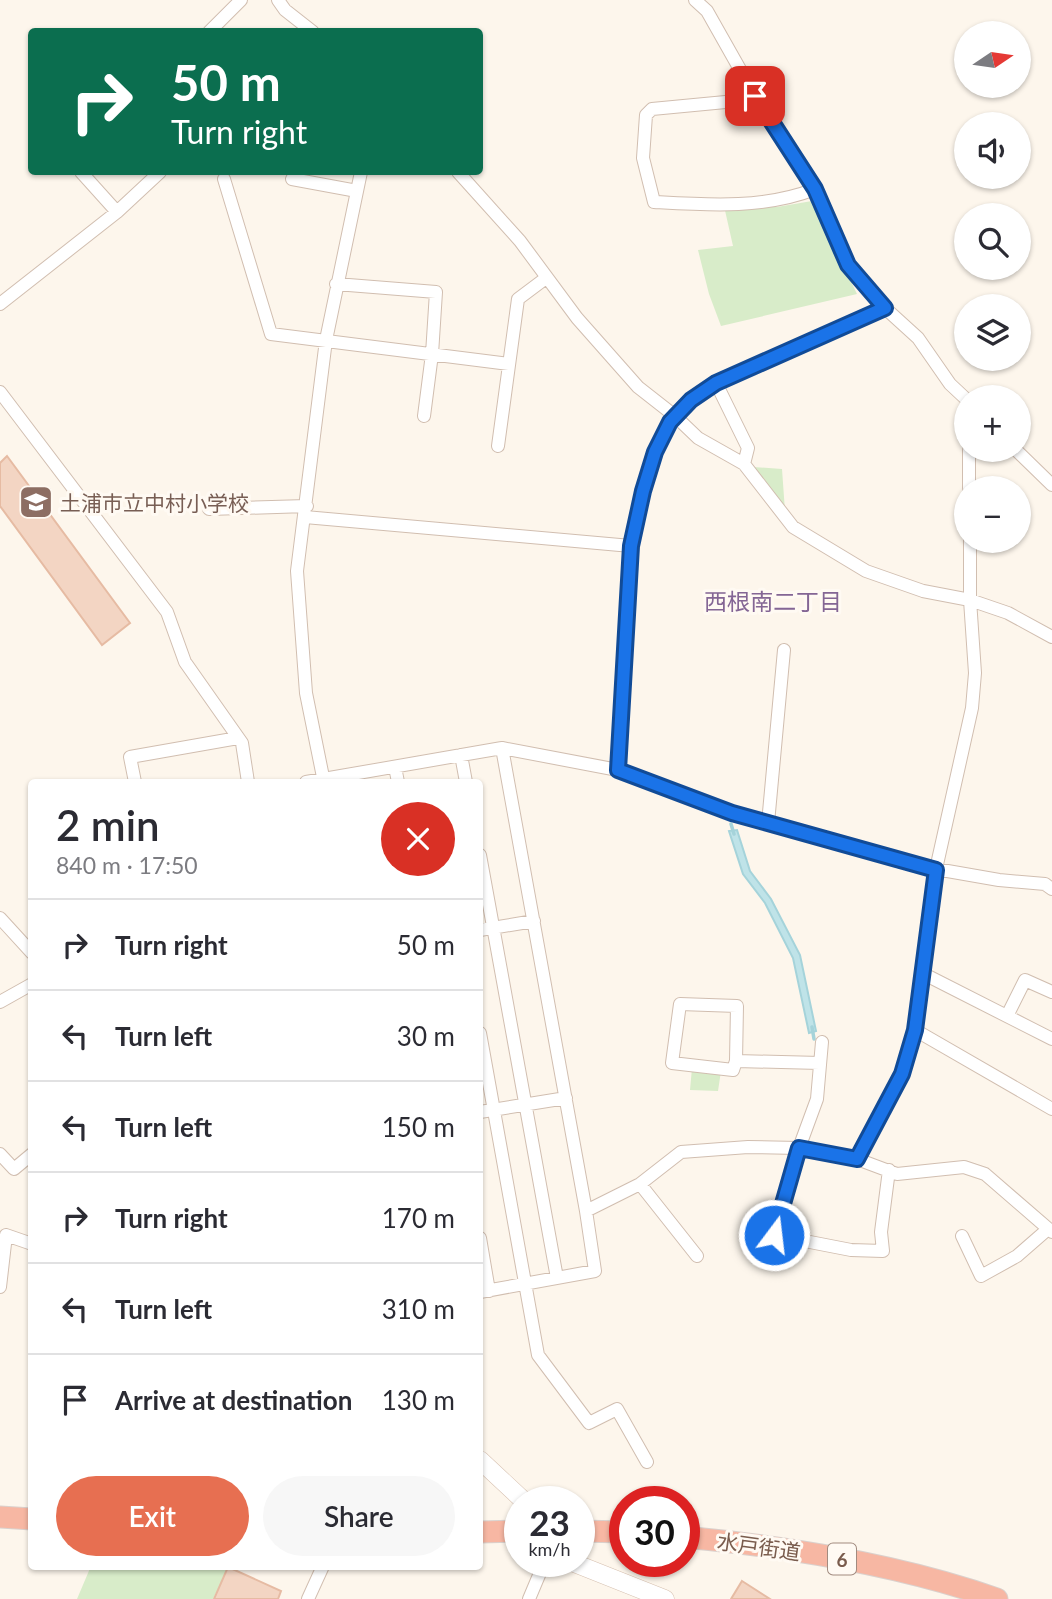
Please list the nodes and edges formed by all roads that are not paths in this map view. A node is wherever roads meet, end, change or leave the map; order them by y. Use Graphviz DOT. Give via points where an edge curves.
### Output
graph roads {
  1 [pos="241,0"];
  2 [pos="278,0"];
  3 [pos="695,0"];
  4 [pos="213,28"];
  5 [pos="308,28"];
  6 [pos="757,99"];
  7 [pos="84,175"];
  8 [pos="157,175"];
  9 [pos="360,175"];
  10 [pos="461,175"];
  11 [pos="224,179"];
  12 [pos="292,179"];
  13 [pos="815,189"];
  14 [pos="357,191"];
  15 [pos="117,212"];
  16 [pos="545,278"];
  17 [pos="336,284"];
  18 [pos="0,304"];
  19 [pos="885,308"];
  20 [pos="326,340"];
  21 [pos="432,354"];
  22 [pos="509,365"];
  23 [pos="716,383"];
  24 [pos="954,388"];
  25 [pos="0,392"];
  26 [pos="424,416"];
  27 [pos="675,416"];
  28 [pos="498,446"];
  29 [pos="1028,462"];
  30 [pos="744,464"];
  31 [pos="1052,485"];
  32 [pos="209,509"];
  33 [pos="306,512"];
  34 [pos="631,546"];
  35 [pos="970,553"];
  36 [pos="970,600"];
  37 [pos="1052,637"];
  38 [pos="784,650"];
  39 [pos="238,738"];
  40 [pos="502,748"];
  41 [pos="461,755"];
  42 [pos="395,767"];
  43 [pos="618,770"];
  44 [pos="361,778"];
  45 [pos="134,779"];
  46 [pos="248,779"];
  47 [pos="324,779"];
  48 [pos="397,779"];
  49 [pos="465,779"];
  50 [pos="768,823"];
  51 [pos="936,870"];
  52 [pos="483,872"];
  53 [pos="1050,885"];
  54 [pos="0,918"];
  55 [pos="534,921"];
  56 [pos="493,928"];
  57 [pos="483,930"];
  58 [pos="28,949"];
  59 [pos="922,973"];
  60 [pos="28,986"];
  61 [pos="1052,992"];
  62 [pos="0,1002"];
  63 [pos="1007,1016"];
  64 [pos="915,1030"];
  65 [pos="1052,1039"];
  66 [pos="822,1042"];
  67 [pos="736,1061"];
  68 [pos="820,1063"];
  69 [pos="483,1072"];
  70 [pos="566,1098"];
  71 [pos="525,1105"];
  72 [pos="1052,1109"];
  73 [pos="486,1111"];
  74 [pos="799,1148"];
  75 [pos="0,1154"];
  76 [pos="28,1157"];
  77 [pos="857,1159"];
  78 [pos="889,1170"];
  79 [pos="640,1184"];
  80 [pos="586,1211"];
  81 [pos="1050,1231"];
  82 [pos="962,1236"];
  83 [pos="28,1243"];
  84 [pos="697,1256"];
  85 [pos="557,1278"];
  86 [pos="523,1284"];
  87 [pos="0,1287"];
  88 [pos="484,1292"];
  89 [pos="647,1462"];
  90 [pos="483,1463"];
  91 [pos="508,1486"];
  92 [pos="0,1517"];
  93 [pos="28,1519"];
  94 [pos="504,1531"];
  95 [pos="483,1532"];
  96 [pos="700,1538"];
  97 [pos="321,1570"];
  98 [pos="595,1571"];
  99 [pos="538,1577"];
  100 [pos="309,1599"];
  101 [pos="529,1599"];
  102 [pos="665,1599"];
  103 [pos="997,1599"];
  1 -- 4 [label="street"];
  2 -- 5 [label="street"];
  3 -- 6 [label="street" via="707,11"];
  6 -- 13 [label="street"];
  6 -- 13 [label="street" via="652,109 646,115 643,158 654,202 756,203"];
  7 -- 15 [label="street"];
  8 -- 15 [label="street"];
  9 -- 14 [label="street"];
  10 -- 16 [label="street" via="520,241"];
  11 -- 20 [label="street" via="271,334"];
  12 -- 14 [label="street"];
  13 -- 19 [label="street" via="848,265"];
  14 -- 17 [label="street"];
  15 -- 18 [label="street"];
  16 -- 22 [label="street" via="518,299"];
  16 -- 27 [label="street" via="638,387"];
  17 -- 20 [label="street"];
  17 -- 21 [label="street" via="436,292"];
  19 -- 23 [label="street"];
  19 -- 24 [label="street" via="918,338"];
  20 -- 21 [label="street"];
  20 -- 33 [label="street"];
  21 -- 22 [label="street"];
  21 -- 26 [label="street"];
  22 -- 28 [label="street"];
  23 -- 27 [label="street"];
  23 -- 30 [label="street" via="748,449"];
  25 -- 39 [label="street" via="167,612 184,662"];
  27 -- 30 [label="street" via="698,438"];
  27 -- 34 [label="street" via="655,452"];
  29 -- 31 [label="street"];
  30 -- 36 [label="street" via="793,527 836,555 923,591"];
  32 -- 33 [label="street"];
  33 -- 34 [label="street"];
  33 -- 47 [label="street" via="297,571 306,693"];
  34 -- 43 [label="street"];
  35 -- 36 [label="street"];
  36 -- 37 [label="street" via="1008,613"];
  36 -- 51 [label="street" via="975,673 972,708"];
  38 -- 50 [label="street"];
  39 -- 45 [label="street" via="130,757"];
  39 -- 46 [label="street"];
  40 -- 41 [label="street"];
  40 -- 43 [label="street"];
  40 -- 55 [label="street"];
  41 -- 42 [label="street"];
  41 -- 49 [label="street"];
  42 -- 44 [label="street"];
  42 -- 48 [label="street"];
  43 -- 50 [label="street"];
  50 -- 51 [label="street"];
  51 -- 53 [label="street"];
  51 -- 59 [label="street"];
  52 -- 56 [label="street"];
  54 -- 58 [label="street"];
  55 -- 56 [label="street"];
  55 -- 70 [label="street"];
  56 -- 57 [label="street"];
  56 -- 71 [label="street"];
  59 -- 63 [label="street"];
  59 -- 64 [label="street"];
  60 -- 62 [label="street"];
  61 -- 63 [label="street" via="1025,980"];
  63 -- 65 [label="street"];
  64 -- 72 [label="street"];
  64 -- 77 [label="street" via="902,1074"];
  66 -- 68 [label="street"];
  67 -- 67 [label="street" via="733,1070 672,1063 680,1004 737,1006"];
  67 -- 68 [label="street"];
  68 -- 74 [label="street" via="817,1099"];
  69 -- 73 [label="street"];
  70 -- 71 [label="street"];
  70 -- 80 [label="street"];
  71 -- 73 [label="street"];
  71 -- 85 [label="street"];
  73 -- 86 [label="street"];
  74 -- 77 [label="street"];
  74 -- 78 [label="street" via="774,1235 852,1250 883,1251"];
  74 -- 79 [label="street" via="681,1152"];
  75 -- 76 [label="street" via="14,1169"];
  77 -- 78 [label="street"];
  78 -- 81 [label="street" via="897,1174 964,1167 985,1174"];
  79 -- 80 [label="street"];
  79 -- 84 [label="street"];
  80 -- 85 [label="street" via="595,1271"];
  81 -- 82 [label="street" via="981,1276"];
  83 -- 87 [label="street" via="6,1235"];
  85 -- 86 [label="street"];
  86 -- 88 [label="street"];
  86 -- 89 [label="street" via="538,1355 589,1423 617,1409"];
  90 -- 91 [label="street"];
  92 -- 93 [label="highway"];
  94 -- 95 [label="highway"];
  96 -- 103 [label="highway, 水戸街道 / 6" via="833,1557"];
  97 -- 100 [label="street"];
  98 -- 102 [label="street"];
  99 -- 101 [label="street"];
}
